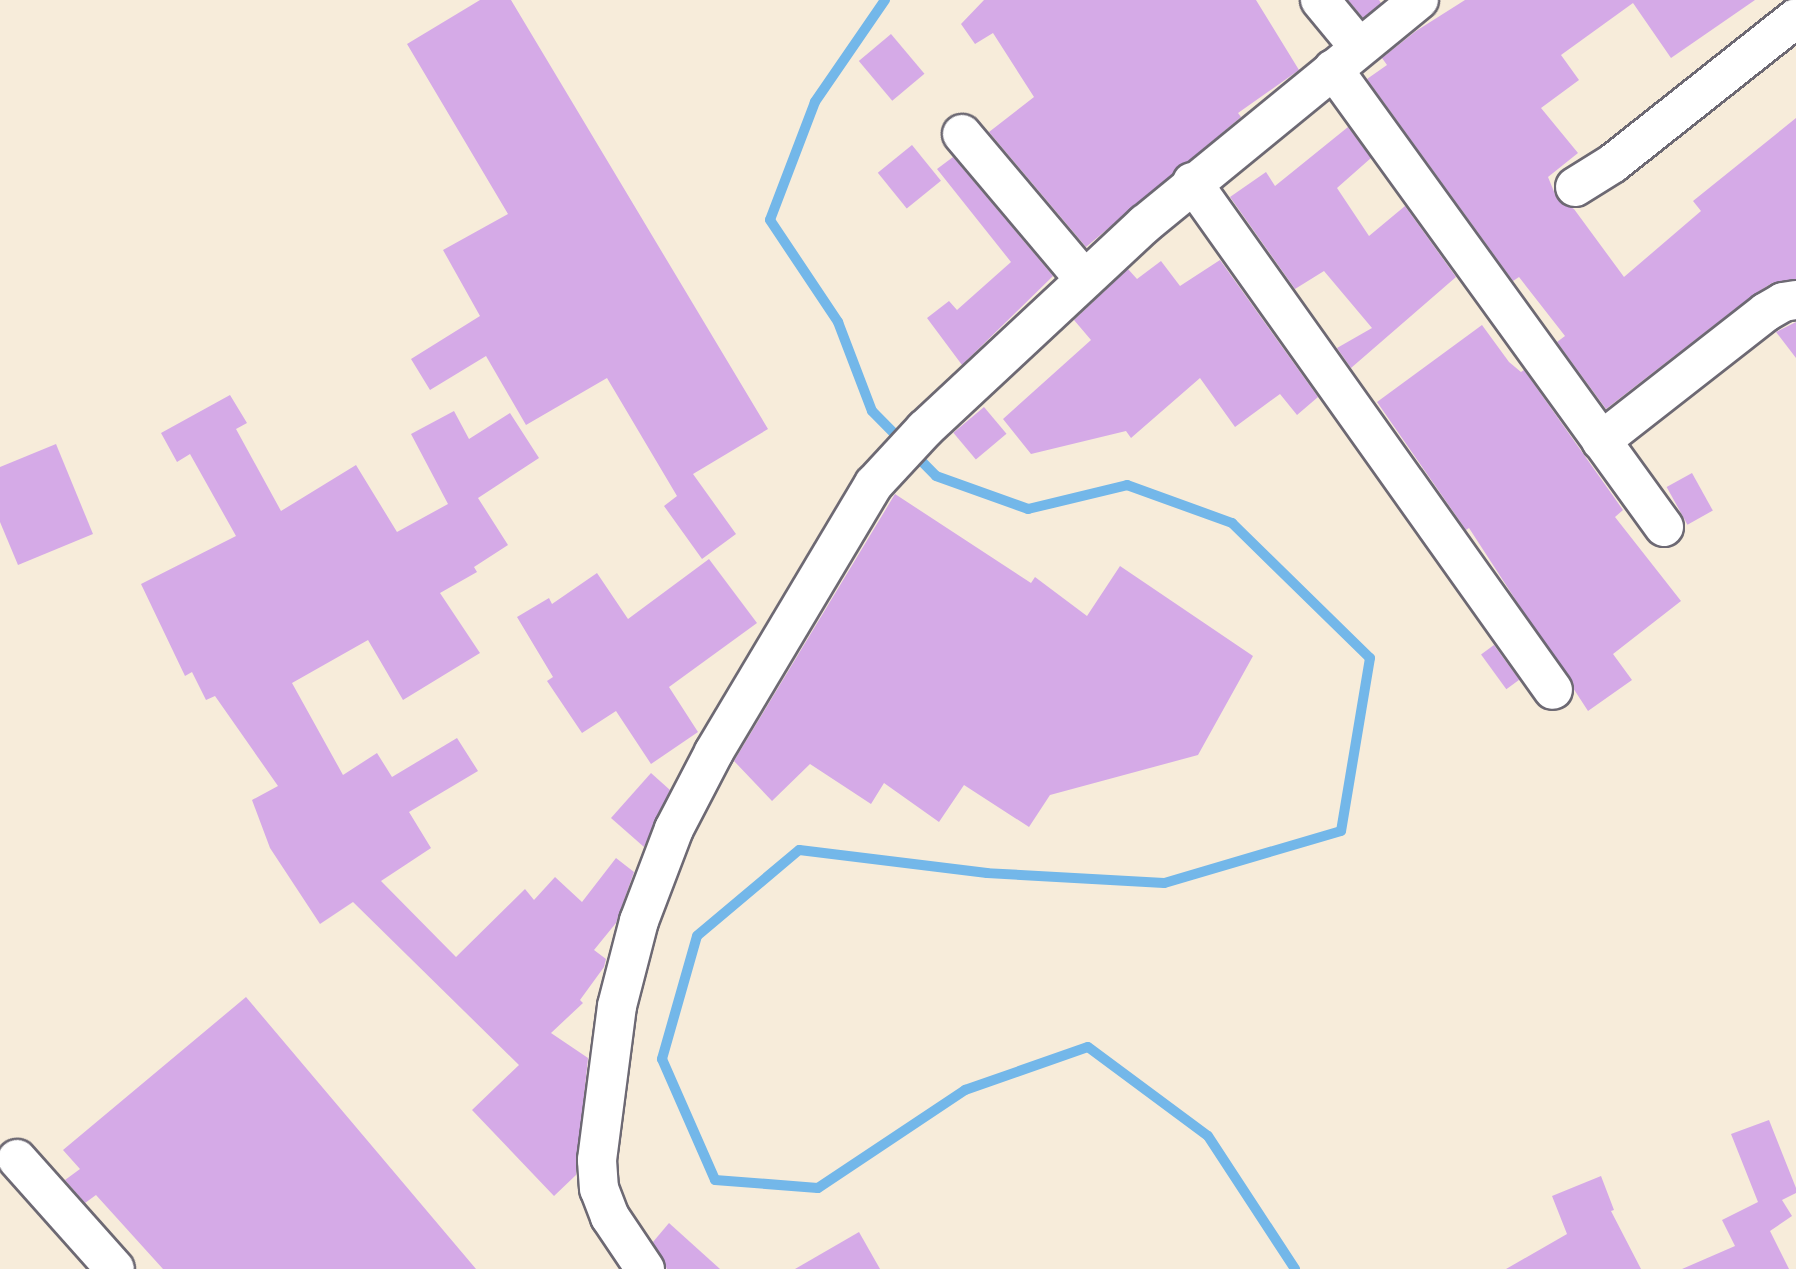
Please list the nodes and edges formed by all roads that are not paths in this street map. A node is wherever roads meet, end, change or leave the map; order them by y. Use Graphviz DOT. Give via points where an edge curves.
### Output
graph roads {
  1 [pos="1320,0"];
  2 [pos="1419,0"];
  3 [pos="1796,18"];
  4 [pos="1345,58"];
  5 [pos="962,134"];
  6 [pos="1192,182"];
  7 [pos="1575,187"];
  8 [pos="1084,279"];
  9 [pos="1796,300"];
  10 [pos="1601,440"];
  11 [pos="1664,527"];
  12 [pos="1553,690"];
  13 [pos="17,1159"];
  14 [pos="115,1269"];
  15 [pos="645,1269"];
  1 -- 4 [label="street"];
  2 -- 4 [label="street"];
  3 -- 7 [label="street" via="1612,164"];
  4 -- 6 [label="street"];
  4 -- 10 [label="street"];
  5 -- 8 [label="street"];
  6 -- 8 [label="street"];
  6 -- 12 [label="street"];
  8 -- 15 [label="street" via="925,429 874,484 714,752 674,829 639,921 617,1006 597,1160 599,1189 610,1217"];
  9 -- 10 [label="street" via="1766,313"];
  10 -- 11 [label="street"];
  13 -- 14 [label="street"];
}
